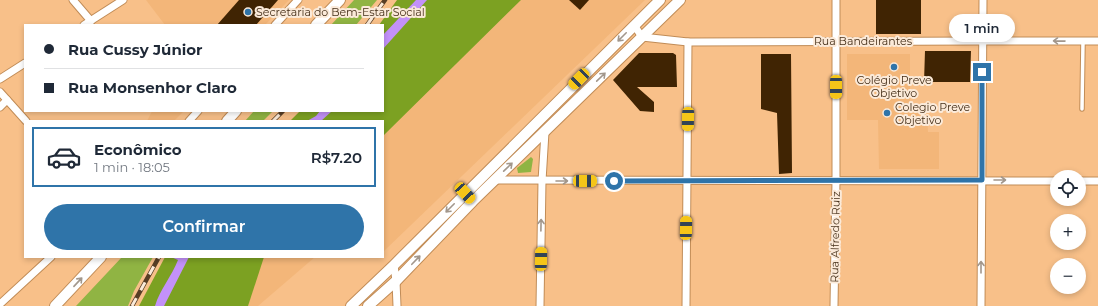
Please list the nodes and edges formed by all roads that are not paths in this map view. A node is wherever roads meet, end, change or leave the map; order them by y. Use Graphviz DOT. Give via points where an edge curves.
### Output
graph roads {
  1 [pos="73,0"];
  2 [pos="123,0"];
  3 [pos="298,0"];
  4 [pos="340,0"];
  5 [pos="660,0"];
  6 [pos="680,0"];
  7 [pos="836,0"];
  8 [pos="983,0"];
  9 [pos="91,21"];
  10 [pos="86,24"];
  11 [pos="276,24"];
  12 [pos="317,24"];
  13 [pos="634,25"];
  14 [pos="642,37"];
  15 [pos="836,41"];
  16 [pos="983,41"];
  17 [pos="688,42"];
  18 [pos="1083,42"];
  19 [pos="1098,42"];
  20 [pos="24,64"];
  21 [pos="0,79"];
  22 [pos="0,92"];
  23 [pos="7,100"];
  24 [pos="0,107"];
  25 [pos="1082,109"];
  26 [pos="197,112"];
  27 [pos="235,112"];
  28 [pos="25,120"];
  29 [pos="190,120"];
  30 [pos="228,120"];
  31 [pos="545,132"];
  32 [pos="495,180"];
  33 [pos="836,180"];
  34 [pos="982,180"];
  35 [pos="542,181"];
  36 [pos="687,181"];
  37 [pos="1050,181"];
  38 [pos="1086,181"];
  39 [pos="1098,181"];
  40 [pos="465,193"];
  41 [pos="473,201"];
  42 [pos="50,258"];
  43 [pos="100,258"];
  44 [pos="394,265"];
  45 [pos="396,281"];
  46 [pos="0,304"];
  47 [pos="55,306"];
  48 [pos="350,306"];
  49 [pos="368,306"];
  50 [pos="397,306"];
  51 [pos="540,306"];
  52 [pos="686,306"];
  53 [pos="834,306"];
  54 [pos="981,306"];
  1 -- 9 [label="street"];
  2 -- 9 [label="street"];
  3 -- 11 [label="street"];
  4 -- 12 [label="main road"];
  5 -- 13 [label="main road"];
  6 -- 14 [label="main road"];
  7 -- 15 [label="street, Rua Alfredo Ruiz"];
  8 -- 16 [label="street"];
  9 -- 10 [label="street"];
  13 -- 14 [label="street"];
  13 -- 40 [label="main road, one-way"];
  14 -- 17 [label="street, Rua Bandeirantes"];
  31 -- 14 [label="main road, one-way"];
  15 -- 16 [label="street, Rua Bandeirantes"];
  15 -- 17 [label="street, Rua Bandeirantes"];
  15 -- 33 [label="street, Rua Alfredo Ruiz"];
  18 -- 16 [label="street, Rua Bandeirantes, one-way"];
  16 -- 34 [label="street"];
  17 -- 36 [label="street"];
  18 -- 19 [label="street, Rua Bandeirantes"];
  18 -- 25 [label="lane"];
  20 -- 21 [label="street"];
  22 -- 23 [label="street"];
  23 -- 24 [label="street"];
  23 -- 28 [label="street"];
  26 -- 29 [label="street"];
  27 -- 30 [label="main road"];
  32 -- 31 [label="main road, one-way"];
  31 -- 35 [label="street"];
  32 -- 35 [label="street"];
  32 -- 41 [label="main road"];
  33 -- 34 [label="street"];
  33 -- 36 [label="street"];
  33 -- 53 [label="street, Rua Alfredo Ruiz"];
  34 -- 37 [label="street, one-way"];
  54 -- 34 [label="street, one-way"];
  35 -- 36 [label="street, one-way"];
  51 -- 35 [label="street, one-way"];
  36 -- 52 [label="street"];
  38 -- 39 [label="street"];
  40 -- 41 [label="main road"];
  40 -- 44 [label="main road, one-way"];
  45 -- 41 [label="main road, one-way"];
  42 -- 46 [label="street"];
  47 -- 43 [label="main road, one-way"];
  44 -- 45 [label="street"];
  44 -- 48 [label="main road"];
  45 -- 49 [label="main road"];
  45 -- 50 [label="street"];
}
